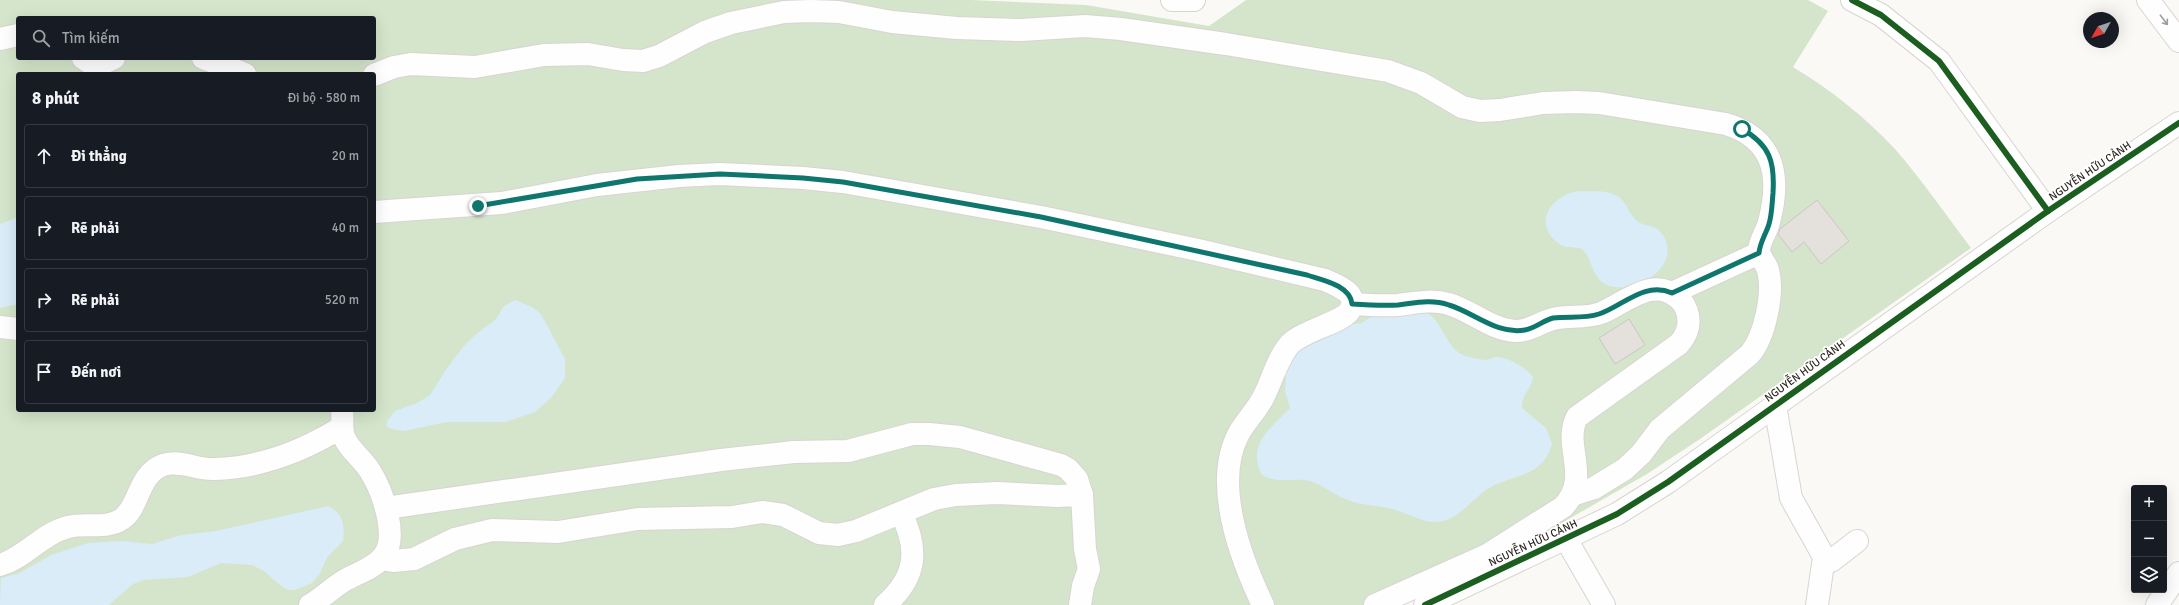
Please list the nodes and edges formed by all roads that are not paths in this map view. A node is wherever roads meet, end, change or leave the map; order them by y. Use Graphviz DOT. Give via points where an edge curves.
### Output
graph roads {
  1 [pos="1172,0"];
  2 [pos="1852,0"];
  3 [pos="2148,0"];
  4 [pos="1194,1"];
  5 [pos="16,35"];
  6 [pos="0,39"];
  7 [pos="2179,41"];
  8 [pos="87,60"];
  9 [pos="110,60"];
  10 [pos="209,60"];
  11 [pos="240,72"];
  12 [pos="376,74"];
  13 [pos="2179,123"];
  14 [pos="2048,211"];
  15 [pos="376,212"];
  16 [pos="1759,253"];
  17 [pos="1672,293"];
  18 [pos="1352,304"];
  19 [pos="0,327"];
  20 [pos="16,329"];
  21 [pos="1775,405"];
  22 [pos="342,419"];
  23 [pos="1082,494"];
  24 [pos="1572,495"];
  25 [pos="386,508"];
  26 [pos="901,512"];
  27 [pos="1566,538"];
  28 [pos="1856,541"];
  29 [pos="1824,557"];
  30 [pos="382,559"];
  31 [pos="0,565"];
  32 [pos="2179,573"];
  33 [pos="1428,604"];
  34 [pos="310,605"];
  35 [pos="886,605"];
  36 [pos="1080,605"];
  37 [pos="1263,605"];
  38 [pos="1375,605"];
  39 [pos="1604,605"];
  40 [pos="1817,605"];
  41 [pos="2157,605"];
  1 -- 4 [label="street"];
  2 -- 14 [label="street" via="1881,15 1939,61"];
  3 -- 7 [label="street, one-way"];
  5 -- 6 [label="street"];
  8 -- 9 [label="street" via="96,66"];
  10 -- 11 [label="street"];
  12 -- 16 [label="street" via="411,64 475,67 544,55 588,54 643,61 730,23 784,12 839,12 892,22 957,28 1021,30 1085,26 1121,29 1388,71 1421,83 1462,107 1480,111 1543,103 1598,103 1734,126 1761,144 1767,150 1772,164 1772,210"];
  13 -- 14 [label="street, NGUYỄN HỮU CẢNH"];
  14 -- 21 [label="street, NGUYỄN HỮU CẢNH"];
  15 -- 18 [label="street" via="502,203 597,184 679,176 734,174 803,178 843,182 1041,217 1307,275 1342,288 1350,295"];
  16 -- 17 [label="street"];
  16 -- 24 [label="street" via="1768,269 1770,289 1763,329 1756,347 1660,429 1641,454 1625,469 1594,488"];
  17 -- 18 [label="street" via="1659,289 1651,290 1600,313 1555,318 1536,327 1518,331 1497,327 1448,304 1436,302"];
  17 -- 24 [label="street" via="1681,301 1688,316 1684,339 1577,417 1573,428 1576,469"];
  18 -- 37 [label="street" via="1344,316 1303,334 1282,354 1263,398 1239,434 1231,455 1228,483 1235,526 1247,567"];
  19 -- 20 [label="street"];
  21 -- 27 [label="street, NGUYỄN HỮU CẢNH" via="1668,482 1616,514"];
  21 -- 29 [label="street" via="1791,498"];
  22 -- 25 [label="street" via="347,444 376,480"];
  22 -- 31 [label="street" via="305,448 256,464 212,469 176,463 162,465 142,485 132,508 122,519 106,525 78,525 59,530 43,537 13,560"];
  23 -- 25 [label="street" via="1077,479 1061,465 960,437 929,434 896,437 848,450 751,456"];
  23 -- 26 [label="street" via="1036,496 997,492 956,495 934,499"];
  23 -- 36 [label="street" via="1084,549 1089,569"];
  24 -- 38 [label="street" via="1563,507 1498,548"];
  25 -- 30 [label="street" via="390,536 388,548"];
  26 -- 30 [label="street" via="856,531 838,535 814,531 783,515 762,512 732,517 638,519 551,532 492,530 456,539 414,559"];
  26 -- 35 [label="street" via="911,537 913,563 904,583"];
  27 -- 33 [label="street, NGUYỄN HỮU CẢNH"];
  27 -- 39 [label="street"];
  28 -- 29 [label="street" via="1831,561"];
  29 -- 40 [label="street"];
  30 -- 34 [label="street" via="340,583"];
  32 -- 41 [label="street"];
}
